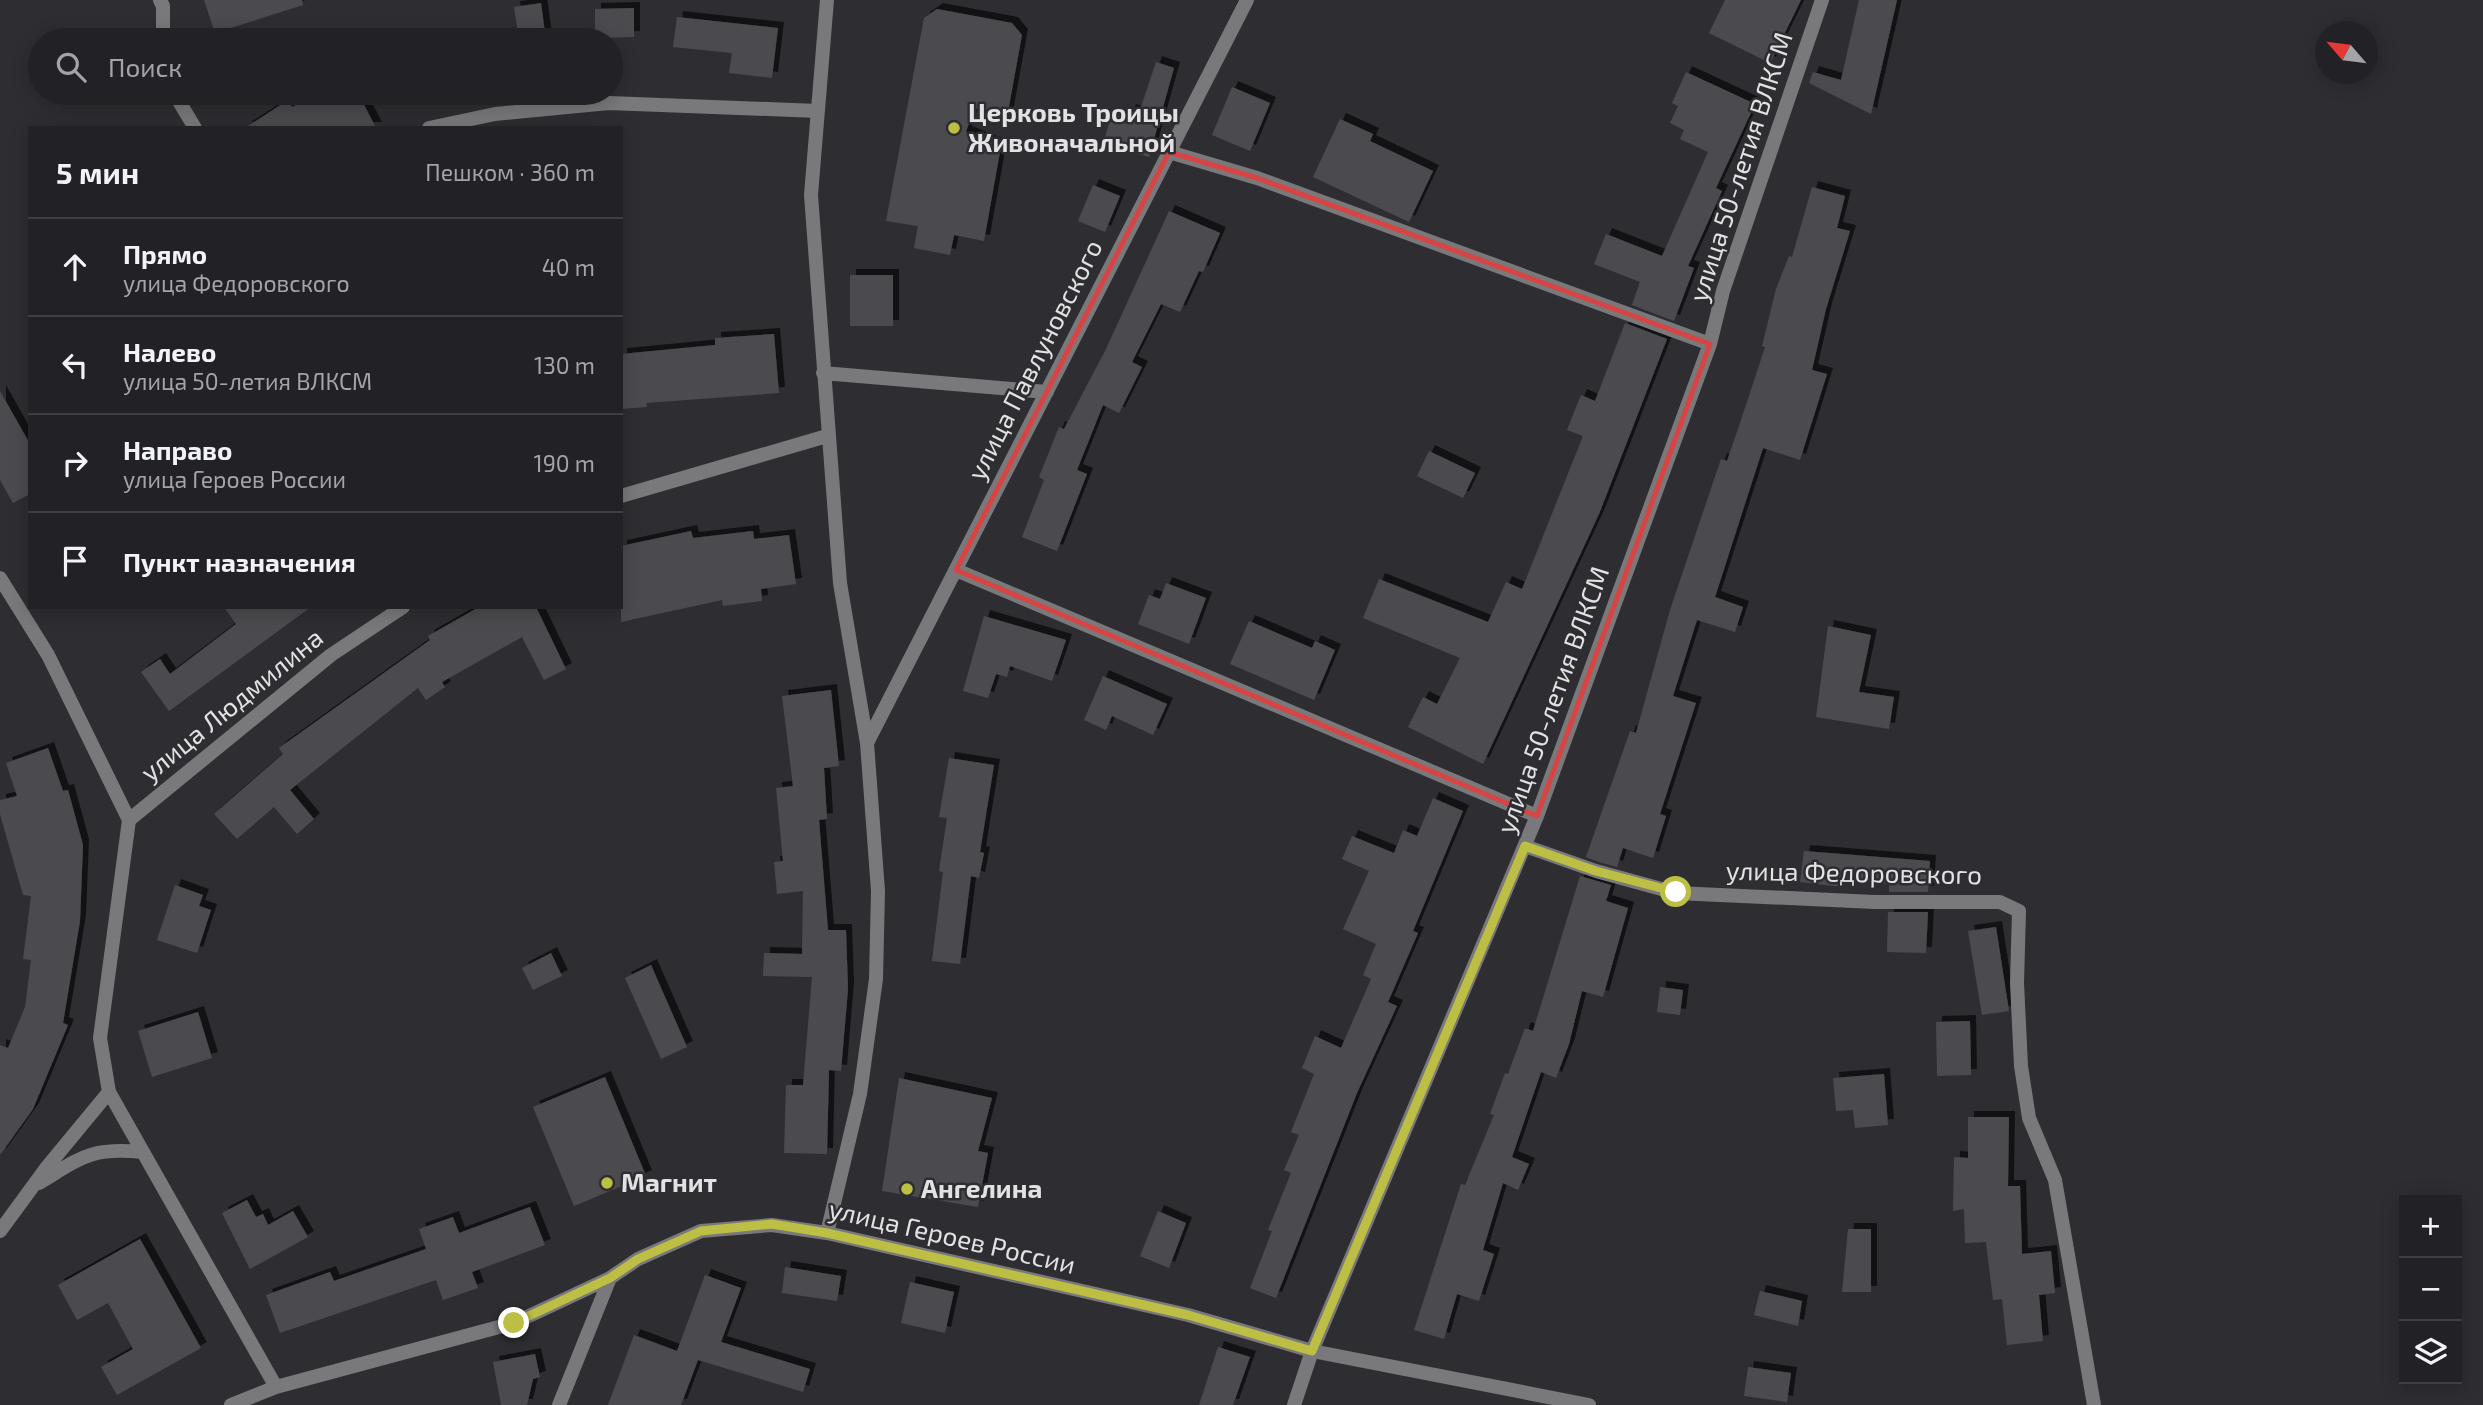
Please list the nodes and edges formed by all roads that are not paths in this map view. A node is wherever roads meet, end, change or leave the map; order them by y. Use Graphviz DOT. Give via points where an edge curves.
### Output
graph roads {
  1 [pos="160,0"];
  2 [pos="827,0"];
  3 [pos="1247,0"];
  4 [pos="1822,0"];
  5 [pos="163,28"];
  6 [pos="623,104"];
  7 [pos="181,105"];
  8 [pos="588,105"];
  9 [pos="818,111"];
  10 [pos="194,126"];
  11 [pos="438,126"];
  12 [pos="1169,152"];
  13 [pos="1710,344"];
  14 [pos="823,373"];
  15 [pos="1047,392"];
  16 [pos="827,436"];
  17 [pos="623,495"];
  18 [pos="956,570"];
  19 [pos="0,578"];
  20 [pos="400,609"];
  21 [pos="867,743"];
  22 [pos="1537,816"];
  23 [pos="129,820"];
  24 [pos="1525,846"];
  25 [pos="109,1092"];
  26 [pos="143,1152"];
  27 [pos="32,1188"];
  28 [pos="0,1231"];
  29 [pos="827,1233"];
  30 [pos="610,1278"];
  31 [pos="1312,1351"];
  32 [pos="276,1387"];
  33 [pos="231,1405"];
  34 [pos="559,1405"];
  35 [pos="1294,1405"];
  36 [pos="1589,1405"];
  37 [pos="2094,1405"];
  1 -- 5 [label="street"];
  2 -- 9 [label="street"];
  3 -- 12 [label="street, улица Павлуновского"];
  4 -- 13 [label="street, улица 50-летия ВЛКСМ" via="1723,291"];
  6 -- 9 [label="street"];
  7 -- 10 [label="street"];
  8 -- 11 [label="street" via="495,114"];
  9 -- 14 [label="street" via="811,195"];
  12 -- 13 [label="street" via="1257,178"];
  12 -- 15 [label="street, улица Павлуновского"];
  13 -- 22 [label="street, улица 50-летия ВЛКСМ"];
  14 -- 15 [label="street"];
  14 -- 16 [label="street"];
  15 -- 18 [label="street, улица Павлуновского"];
  16 -- 17 [label="street"];
  16 -- 21 [label="street" via="840,583"];
  18 -- 21 [label="street, улица Павлуновского"];
  18 -- 22 [label="street"];
  19 -- 23 [label="street" via="48,655"];
  20 -- 23 [label="street, улица Людмилина" via="331,655"];
  21 -- 29 [label="street" via="877,891 876,979 860,1094"];
  22 -- 24 [label="street, улица 50-летия ВЛКСМ"];
  23 -- 25 [label="street" via="100,1038"];
  24 -- 31 [label="street, улица 50-летия ВЛКСМ"];
  24 -- 37 [label="street, улица Федоровского" via="1676,892 1875,902 2000,901 2019,911 2021,1066 2029,1118 2055,1180"];
  25 -- 26 [label="street"];
  25 -- 27 [label="street"];
  26 -- 27 [label="street" via="108,1149 80,1158"];
  26 -- 32 [label="street"];
  27 -- 28 [label="street"];
  29 -- 30 [label="street, улица Героев России" via="772,1224 701,1231 638,1259"];
  29 -- 31 [label="street, улица Героев России" via="1188,1315"];
  30 -- 32 [label="street, улица Героев России" via="514,1323"];
  30 -- 34 [label="street"];
  31 -- 35 [label="street, улица 50-летия ВЛКСМ"];
  31 -- 36 [label="street, улица Героев России"];
  32 -- 33 [label="street, улица Героев России"];
}
